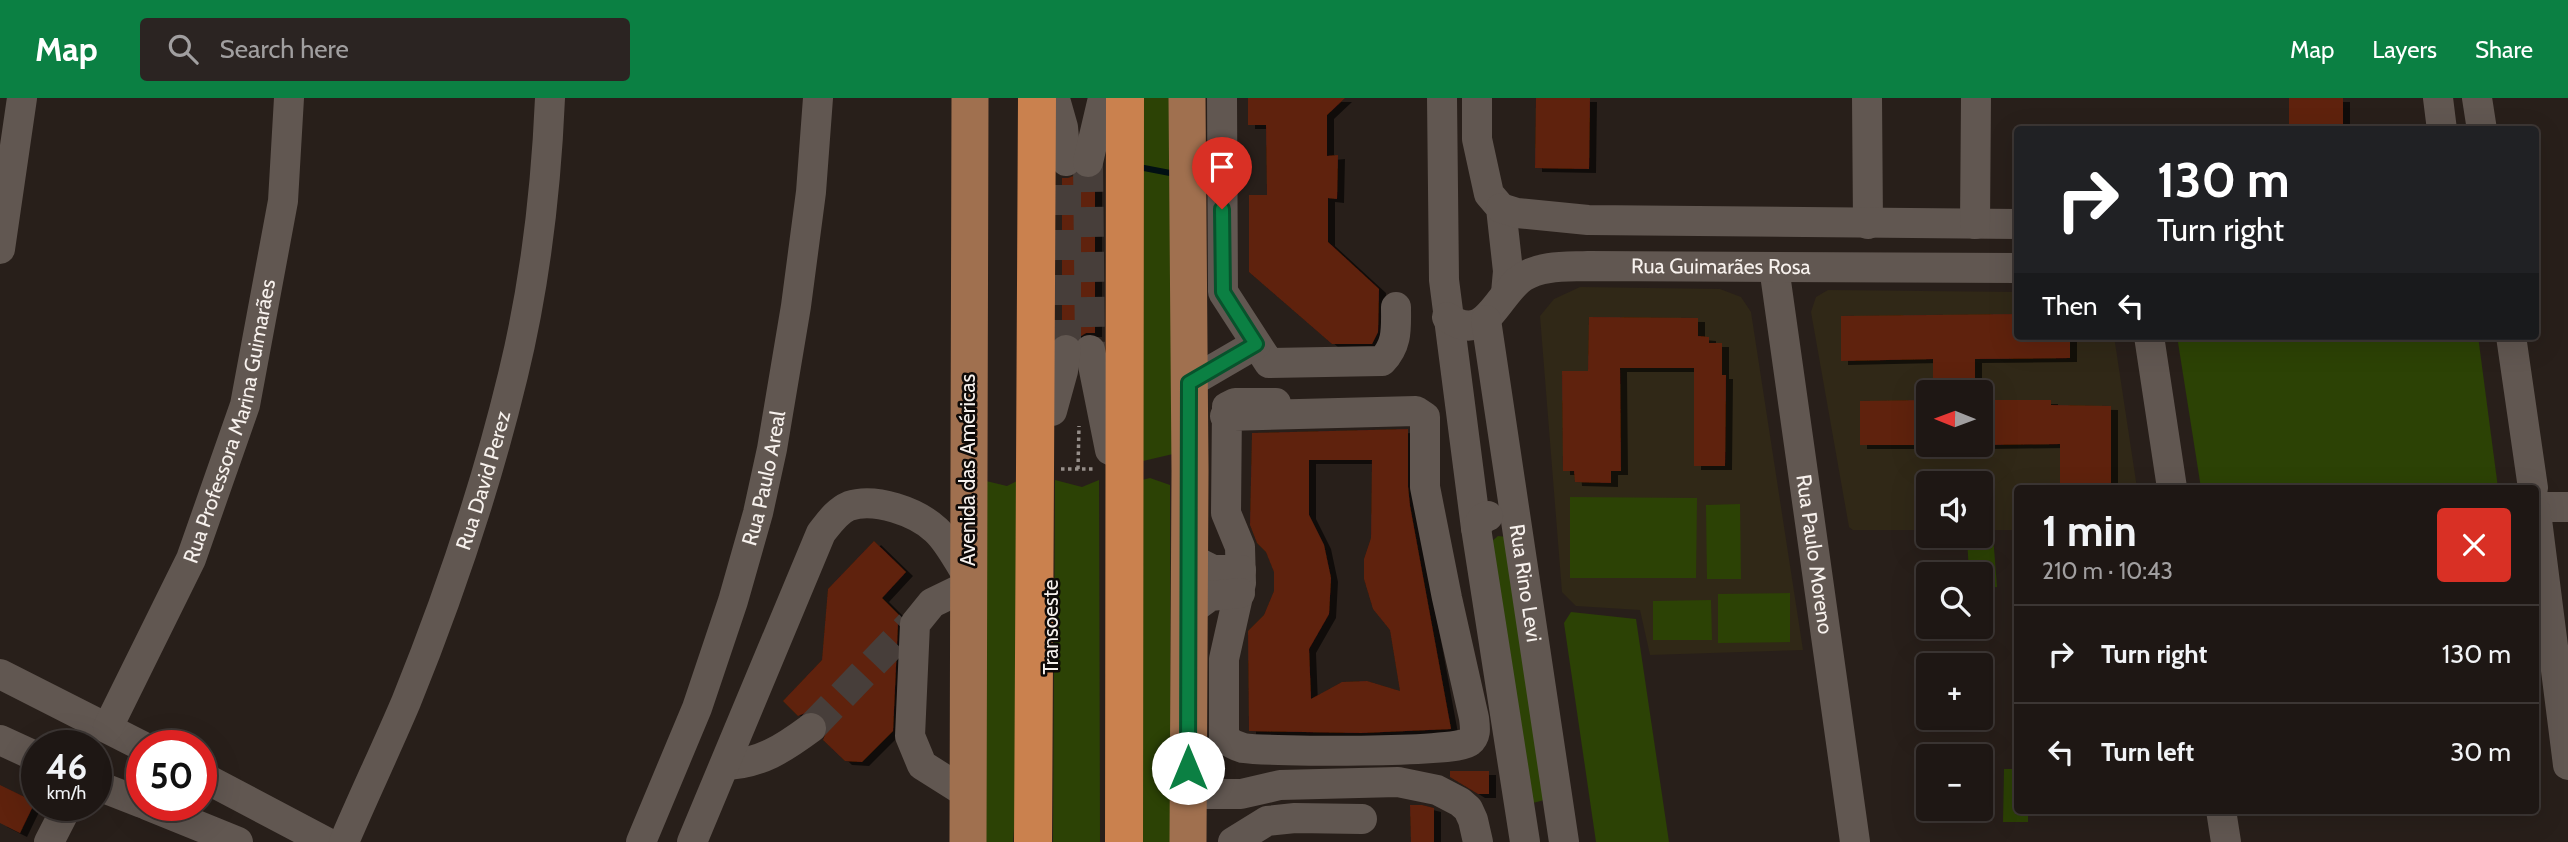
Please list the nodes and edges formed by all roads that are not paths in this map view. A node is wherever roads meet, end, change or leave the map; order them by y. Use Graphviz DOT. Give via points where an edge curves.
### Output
graph roads {
  1 [pos="22,98"];
  2 [pos="289,98"];
  3 [pos="551,98"];
  4 [pos="818,98"];
  5 [pos="970,98"];
  6 [pos="1049,98"];
  7 [pos="1105,98"];
  8 [pos="1125,98"];
  9 [pos="1187,98"];
  10 [pos="1222,98"];
  11 [pos="1442,98"];
  12 [pos="1477,98"];
  13 [pos="1867,98"];
  14 [pos="1976,98"];
  15 [pos="2438,98"];
  16 [pos="2477,98"];
  17 [pos="2442,126"];
  18 [pos="2481,126"];
  19 [pos="1443,191"];
  20 [pos="1495,201"];
  21 [pos="1868,223"];
  22 [pos="1975,224"];
  23 [pos="2014,225"];
  24 [pos="0,249"];
  25 [pos="1774,267"];
  26 [pos="2014,268"];
  27 [pos="1506,293"];
  28 [pos="1400,306"];
  29 [pos="1447,317"];
  30 [pos="1486,320"];
  31 [pos="2150,340"];
  32 [pos="2512,340"];
  33 [pos="1246,341"];
  34 [pos="1189,370"];
  35 [pos="1276,403"];
  36 [pos="1052,411"];
  37 [pos="1225,416"];
  38 [pos="1107,459"];
  39 [pos="2172,485"];
  40 [pos="2532,485"];
  41 [pos="2568,507"];
  42 [pos="2539,509"];
  43 [pos="1516,516"];
  44 [pos="1476,528"];
  45 [pos="2539,533"];
  46 [pos="1189,558"];
  47 [pos="967,581"];
  48 [pos="1240,581"];
  49 [pos="1188,612"];
  50 [pos="6,682"];
  51 [pos="108,727"];
  52 [pos="811,728"];
  53 [pos="126,737"];
  54 [pos="1224,738"];
  55 [pos="0,740"];
  56 [pos="21,750"];
  57 [pos="1275,761"];
  58 [pos="725,765"];
  59 [pos="2568,765"];
  60 [pos="217,784"];
  61 [pos="968,794"];
  62 [pos="1188,794"];
  63 [pos="1447,795"];
  64 [pos="2222,814"];
  65 [pos="1362,819"];
  66 [pos="60,821"];
  67 [pos="186,821"];
  68 [pos="49,842"];
  69 [pos="238,842"];
  70 [pos="326,842"];
  71 [pos="344,842"];
  72 [pos="641,842"];
  73 [pos="692,842"];
  74 [pos="968,842"];
  75 [pos="1033,842"];
  76 [pos="1050,842"];
  77 [pos="1106,842"];
  78 [pos="1124,842"];
  79 [pos="1188,842"];
  80 [pos="1233,842"];
  81 [pos="1463,842"];
  82 [pos="1478,842"];
  83 [pos="1525,842"];
  84 [pos="1564,842"];
  85 [pos="1855,842"];
  86 [pos="2226,842"];
  1 -- 24 [label="street"];
  2 -- 51 [label="street, Rua Professora Marina Guimarães" via="283,201 245,405 191,559"];
  3 -- 71 [label="street, Rua David Perez" via="540,223 514,373 498,434 437,623"];
  4 -- 72 [label="street, Rua Paulo Areal" via="796,306 758,513 697,708"];
  5 -- 47 [label="main road, Avenida das Américas"];
  6 -- 7 [label="street, Transoeste" via="1077,162"];
  6 -- 36 [label="street, Transoeste"];
  6 -- 75 [label="highway"];
  7 -- 38 [label="street, Transoeste" via="1111,351"];
  8 -- 78 [label="highway"];
  9 -- 34 [label="main road"];
  10 -- 33 [label="street" via="1223,292"];
  11 -- 19 [label="street"];
  12 -- 20 [label="street" via="1477,139"];
  13 -- 21 [label="street"];
  14 -- 22 [label="street"];
  15 -- 17 [label="street"];
  16 -- 18 [label="street"];
  19 -- 20 [label="street, Rua Guimarães Rosa" via="1474,187"];
  19 -- 29 [label="street"];
  20 -- 21 [label="street, Rua Guimarães Rosa" via="1517,213 1588,220"];
  20 -- 27 [label="street" via="1508,271"];
  21 -- 22 [label="street, Rua Guimarães Rosa"];
  22 -- 23 [label="street, Rua Guimarães Rosa"];
  25 -- 26 [label="street, Rua Guimarães Rosa"];
  25 -- 27 [label="street, Rua Guimarães Rosa" via="1547,268 1524,276"];
  25 -- 85 [label="street, Rua Paulo Moreno"];
  27 -- 30 [label="street, Rua Guimarães Rosa"];
  28 -- 33 [label="street" via="1405,329 1402,342 1384,370 1262,370"];
  29 -- 30 [label="street" via="1468,326"];
  29 -- 44 [label="street"];
  30 -- 43 [label="street"];
  31 -- 39 [label="street"];
  32 -- 40 [label="street"];
  33 -- 34 [label="street"];
  34 -- 46 [label="main road"];
  35 -- 37 [label="street" via="1230,404"];
  36 -- 38 [label="street, Transoeste" via="1063,371 1078,350"];
  36 -- 76 [label="street, Transoeste"];
  37 -- 48 [label="street" via="1226,513 1240,547"];
  37 -- 54 [label="street" via="1416,411 1424,417 1425,487 1476,733 1464,746 1420,751 1246,748"];
  38 -- 77 [label="street, Transoeste"];
  41 -- 42 [label="street"];
  43 -- 44 [label="street, Rua Rino Levi" via="1493,513"];
  43 -- 84 [label="street, Rua Rino Levi"];
  44 -- 83 [label="street, Rua Rino Levi"];
  45 -- 59 [label="street"];
  46 -- 48 [label="street"];
  46 -- 49 [label="main road"];
  47 -- 58 [label="street" via="937,530 897,507 849,506 833,517 821,533"];
  47 -- 61 [label="main road, Avenida das Américas"];
  47 -- 61 [label="street" via="932,603 912,624 910,736 922,765"];
  48 -- 49 [label="street"];
  48 -- 54 [label="street" via="1224,659"];
  49 -- 62 [label="main road"];
  50 -- 51 [label="street"];
  51 -- 53 [label="street"];
  52 -- 58 [label="street" via="764,758"];
  54 -- 57 [label="street" via="1226,750 1236,760"];
  55 -- 56 [label="street"];
  58 -- 73 [label="street"];
  60 -- 70 [label="street"];
  61 -- 74 [label="main road, Avenida das Américas"];
  62 -- 63 [label="street" via="1241,794 1280,785 1398,782"];
  62 -- 79 [label="main road"];
  63 -- 81 [label="street"];
  63 -- 82 [label="street" via="1468,809"];
  64 -- 86 [label="street"];
  65 -- 80 [label="street" via="1267,821"];
  66 -- 68 [label="street"];
  67 -- 69 [label="street"];
}
